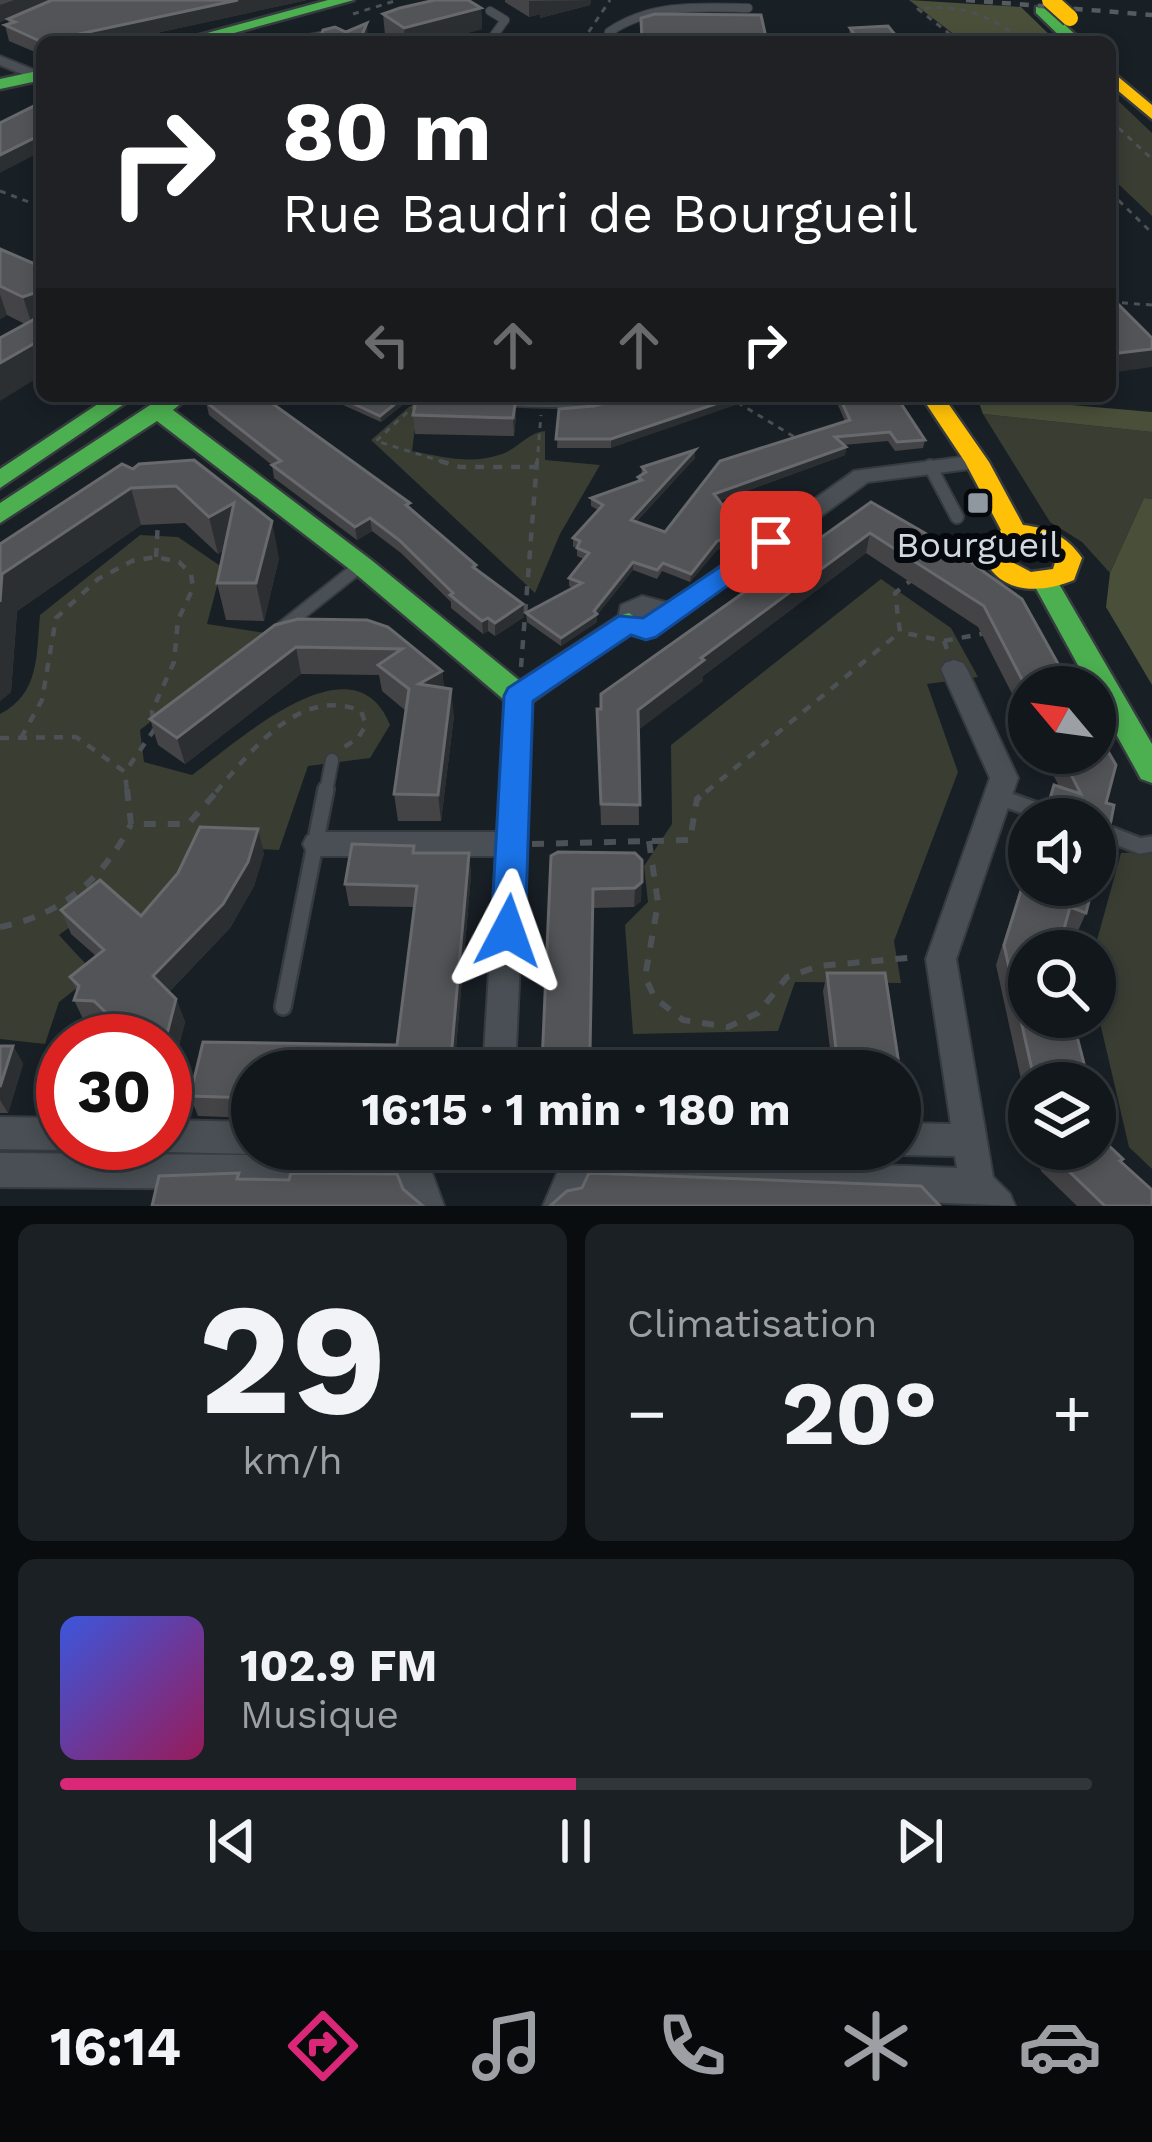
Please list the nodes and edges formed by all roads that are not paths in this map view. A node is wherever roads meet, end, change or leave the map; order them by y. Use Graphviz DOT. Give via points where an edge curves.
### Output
graph roads {
  1 [pos="346,0"];
  2 [pos="748,8"];
  3 [pos="490,11"];
  4 [pos="1048,12"];
  5 [pos="205,36"];
  6 [pos="493,36"];
  7 [pos="608,36"];
  8 [pos="1086,36"];
  9 [pos="0,60"];
  10 [pos="1116,60"];
  11 [pos="36,74"];
  12 [pos="36,77"];
  13 [pos="1116,81"];
  14 [pos="0,84"];
  15 [pos="1152,93"];
  16 [pos="1152,114"];
  17 [pos="115,402"];
  18 [pos="936,402"];
  19 [pos="168,403"];
  20 [pos="976,462"];
  21 [pos="930,466"];
  22 [pos="0,480"];
  23 [pos="2,511"];
  24 [pos="957,518"];
  25 [pos="1015,533"];
  26 [pos="361,565"];
  27 [pos="1046,583"];
  28 [pos="629,623"];
  29 [pos="275,634"];
  30 [pos="949,655"];
  31 [pos="519,696"];
  32 [pos="332,760"];
  33 [pos="1152,771"];
  34 [pos="998,797"];
  35 [pos="1008,800"];
  36 [pos="1116,837"];
  37 [pos="317,844"];
  38 [pos="514,844"];
  39 [pos="1152,844"];
  40 [pos="283,1007"];
  41 [pos="500,1050"];
  42 [pos="0,1133"];
  43 [pos="36,1134"];
  44 [pos="192,1137"];
  45 [pos="231,1138"];
  46 [pos="921,1139"];
  47 [pos="969,1140"];
  48 [pos="231,1165"];
  49 [pos="0,1170"];
  50 [pos="418,1170"];
  51 [pos="572,1170"];
  52 [pos="689,1170"];
  53 [pos="987,1196"];
  54 [pos="427,1206"];
  55 [pos="560,1206"];
  1 -- 5 [label="main road"];
  2 -- 7 [label="lane" via="654,8 625,18"];
  3 -- 6 [label="lane" via="505,20"];
  4 -- 8 [label="main road"];
  9 -- 11 [label="street"];
  10 -- 15 [label="main road"];
  12 -- 14 [label="main road"];
  13 -- 16 [label="main road"];
  17 -- 22 [label="main road"];
  18 -- 20 [label="main road"];
  19 -- 23 [label="main road"];
  19 -- 26 [label="main road"];
  20 -- 21 [label="street"];
  20 -- 25 [label="main road"];
  21 -- 24 [label="lane"];
  21 -- 28 [label="street" via="862,476 646,630"];
  25 -- 27 [label="main road" via="993,546 995,562 1012,577"];
  25 -- 27 [label="main road" via="1046,537 1064,550 1068,570"];
  26 -- 29 [label="lane"];
  26 -- 31 [label="main road"];
  27 -- 33 [label="main road"];
  28 -- 31 [label="main road"];
  30 -- 34 [label="street" via="1004,778"];
  31 -- 38 [label="street"];
  32 -- 37 [label="lane"];
  34 -- 35 [label="lane"];
  34 -- 47 [label="street" via="940,959"];
  36 -- 39 [label="lane"];
  37 -- 38 [label="street"];
  37 -- 40 [label="lane"];
  38 -- 41 [label="street"];
  42 -- 43 [label="street"];
  44 -- 45 [label="street"];
  46 -- 47 [label="street"];
  47 -- 53 [label="street"];
  48 -- 49 [label="street"];
  50 -- 54 [label="street"];
  51 -- 55 [label="street"];
  52 -- 53 [label="street"];
}
